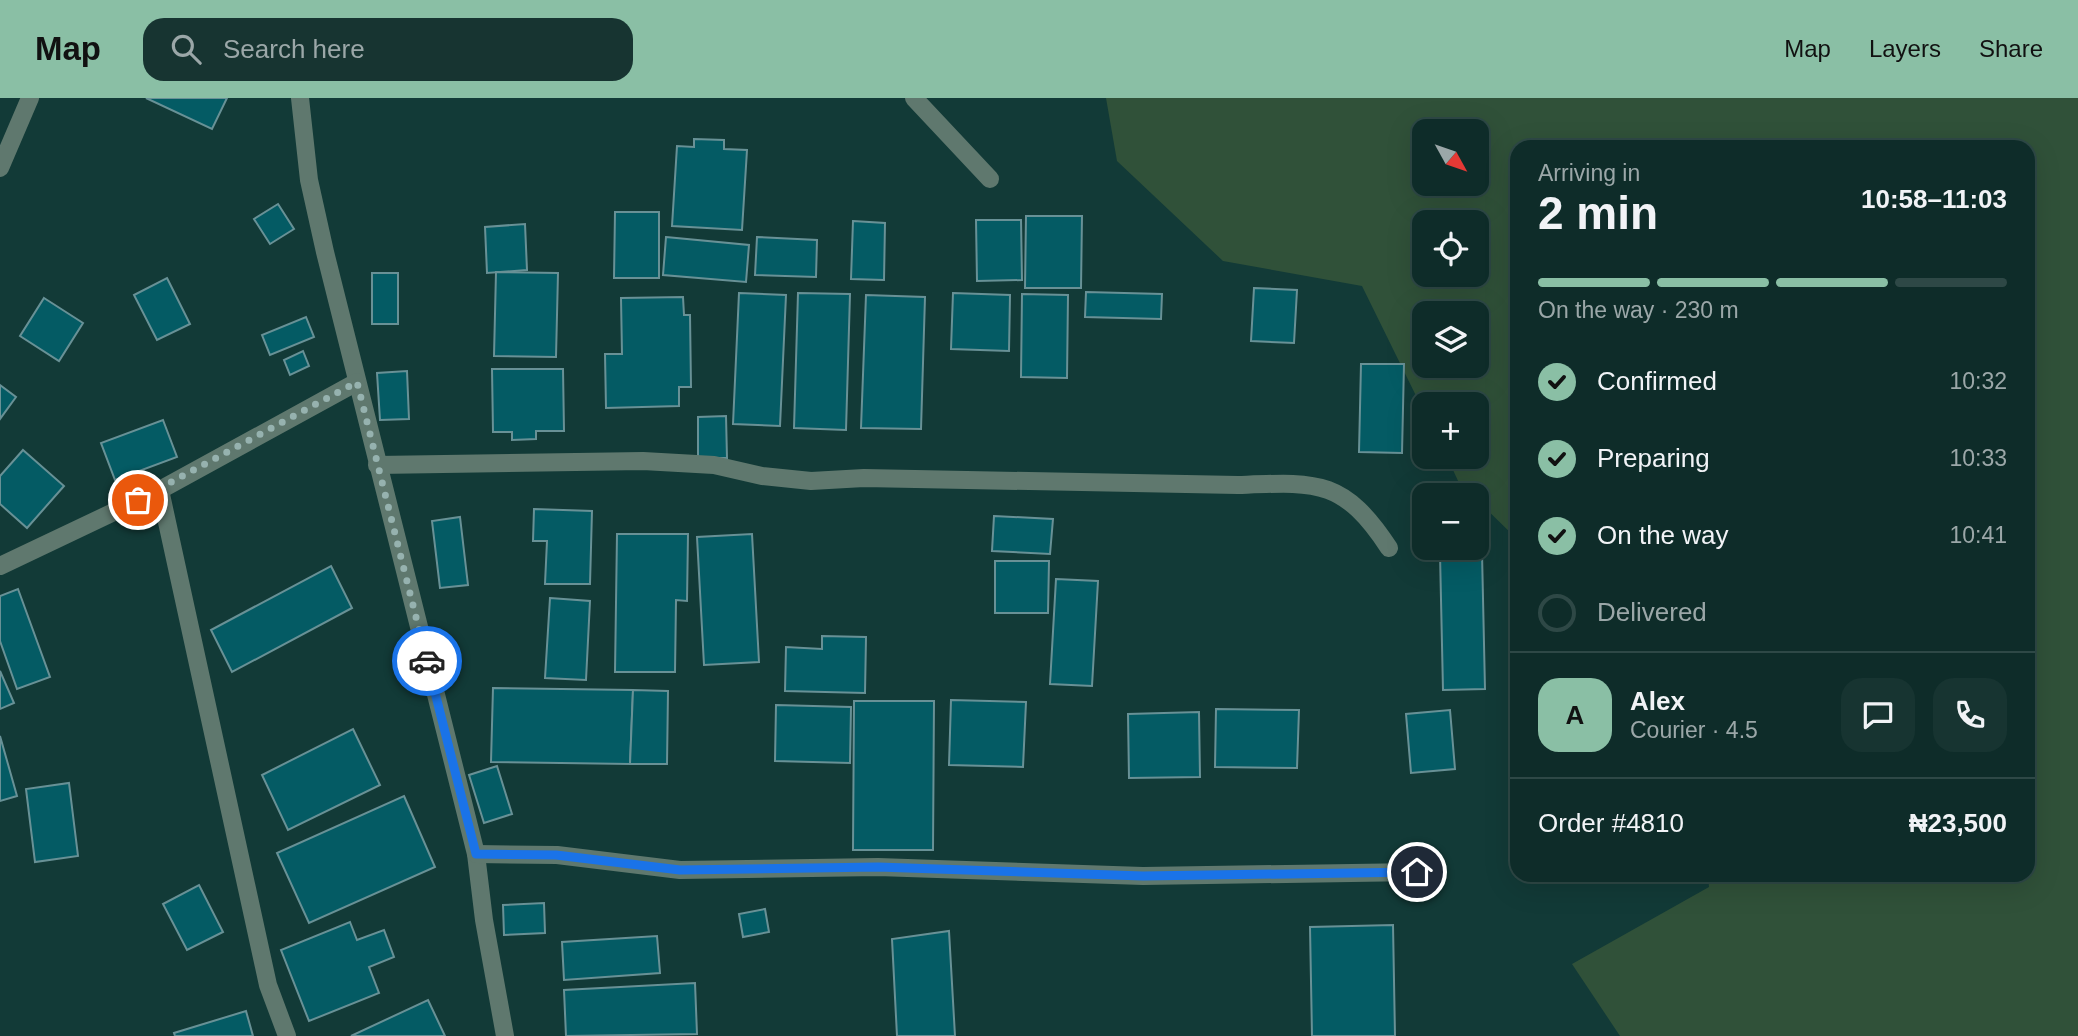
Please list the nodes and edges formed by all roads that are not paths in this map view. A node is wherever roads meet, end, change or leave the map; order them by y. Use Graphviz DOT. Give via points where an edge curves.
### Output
graph roads {
  1 [pos="30,98"];
  2 [pos="300,98"];
  3 [pos="914,98"];
  4 [pos="0,168"];
  5 [pos="990,179"];
  6 [pos="357,382"];
  7 [pos="377,465"];
  8 [pos="160,490"];
  9 [pos="1389,548"];
  10 [pos="0,566"];
  11 [pos="476,854"];
  12 [pos="1417,872"];
  13 [pos="287,1036"];
  14 [pos="505,1036"];
  1 -- 4 [label="street"];
  2 -- 6 [label="street" via="310,180"];
  3 -- 5 [label="street"];
  6 -- 7 [label="street"];
  6 -- 8 [label="street"];
  7 -- 9 [label="street" via="643,461 714,465 811,481 1300,483 1351,500"];
  7 -- 11 [label="street"];
  8 -- 10 [label="street"];
  8 -- 13 [label="street" via="268,985"];
  11 -- 12 [label="street" via="556,855 680,870 878,867 1143,876"];
  11 -- 14 [label="street"];
}
